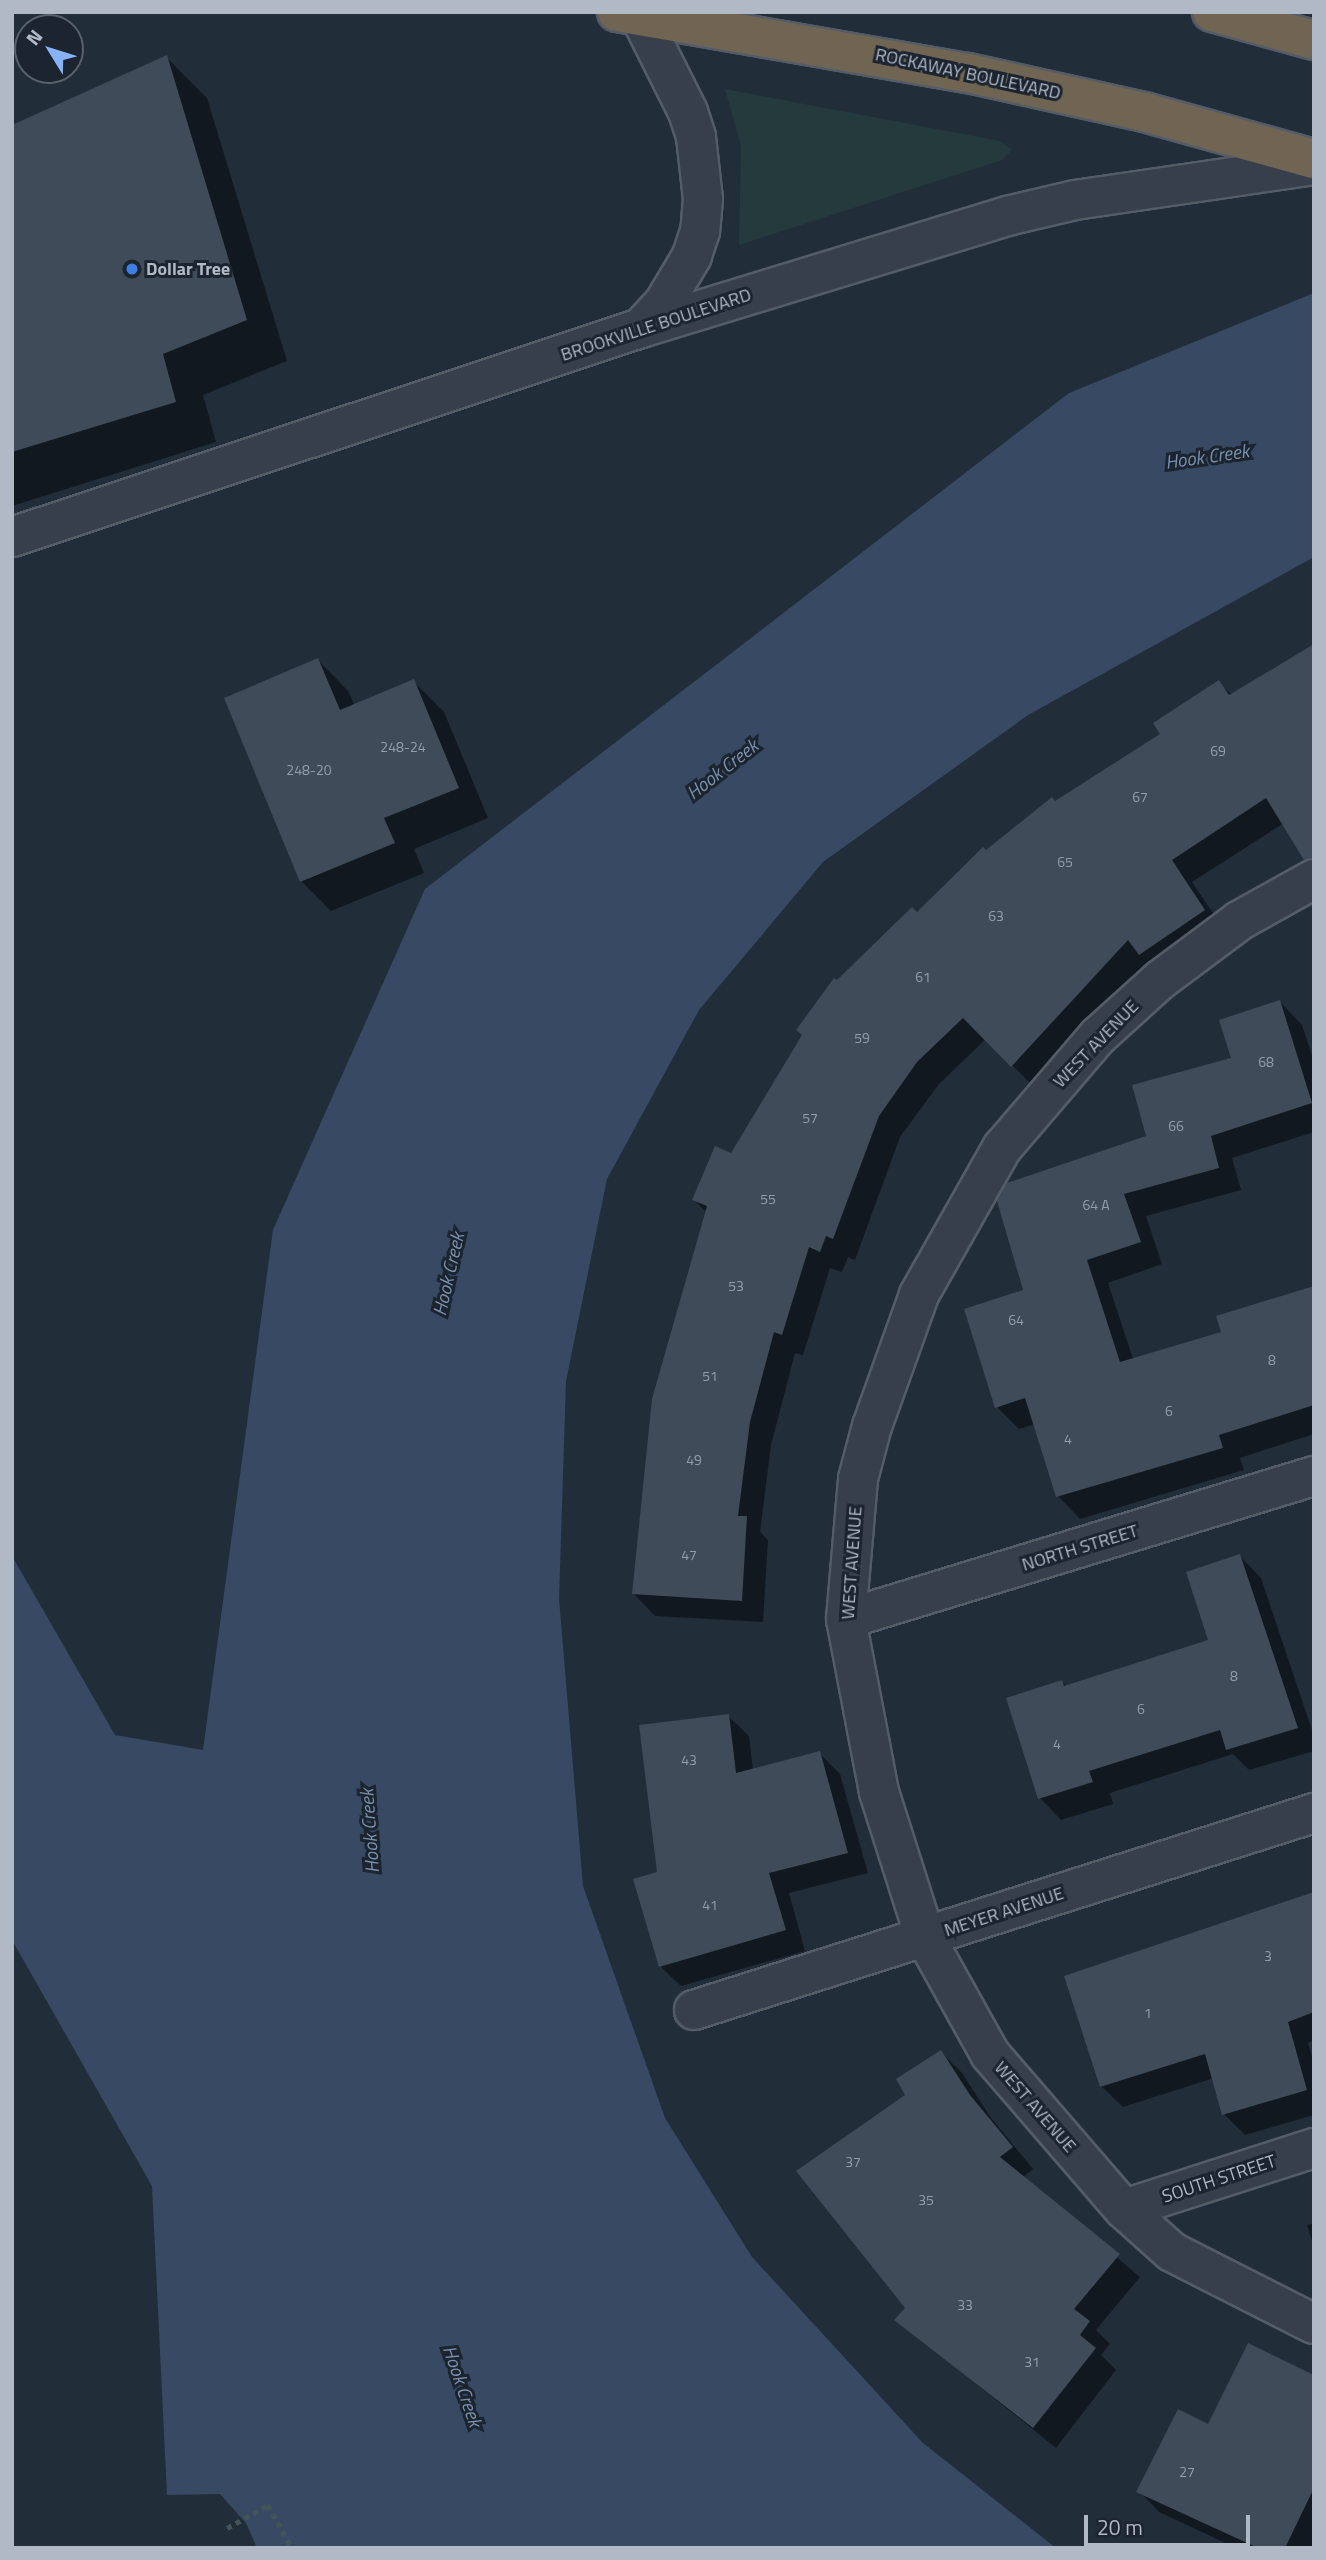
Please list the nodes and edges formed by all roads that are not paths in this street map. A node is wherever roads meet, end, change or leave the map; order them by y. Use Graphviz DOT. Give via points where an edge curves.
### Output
graph roads {
  1 [pos="1212,12"];
  2 [pos="628,14"];
  3 [pos="1314,40"];
  4 [pos="1314,159"];
  5 [pos="1314,165"];
  6 [pos="641,328"];
  7 [pos="12,537"];
  8 [pos="1314,879"];
  9 [pos="1314,1476"];
  10 [pos="846,1619"];
  11 [pos="1314,1813"];
  12 [pos="925,1937"];
  13 [pos="694,2010"];
  14 [pos="1314,2148"];
  15 [pos="1124,2209"];
  16 [pos="1314,2324"];
  1 -- 3 [label="highway"];
  2 -- 4 [label="highway, ROCKAWAY BOULEVARD" via="968,73 1144,112"];
  2 -- 6 [label="street" via="688,111 696,137 703,199 692,256 664,303"];
  5 -- 6 [label="street, BROOKVILLE BOULEVARD" via="1075,200 1007,216"];
  6 -- 7 [label="street, BROOKVILLE BOULEVARD"];
  8 -- 10 [label="street, WEST AVENUE" via="1239,921 1160,980 1098,1036 987,1171 919,1295 872,1426 858,1479"];
  9 -- 10 [label="street, NORTH STREET"];
  10 -- 12 [label="street, WEST AVENUE" via="879,1792"];
  11 -- 12 [label="street, MEYER AVENUE"];
  12 -- 13 [label="street, MEYER AVENUE"];
  12 -- 15 [label="street, WEST AVENUE" via="990,2054"];
  14 -- 15 [label="street, SOUTH STREET"];
  15 -- 16 [label="street, WEST AVENUE" via="1172,2252"];
}
